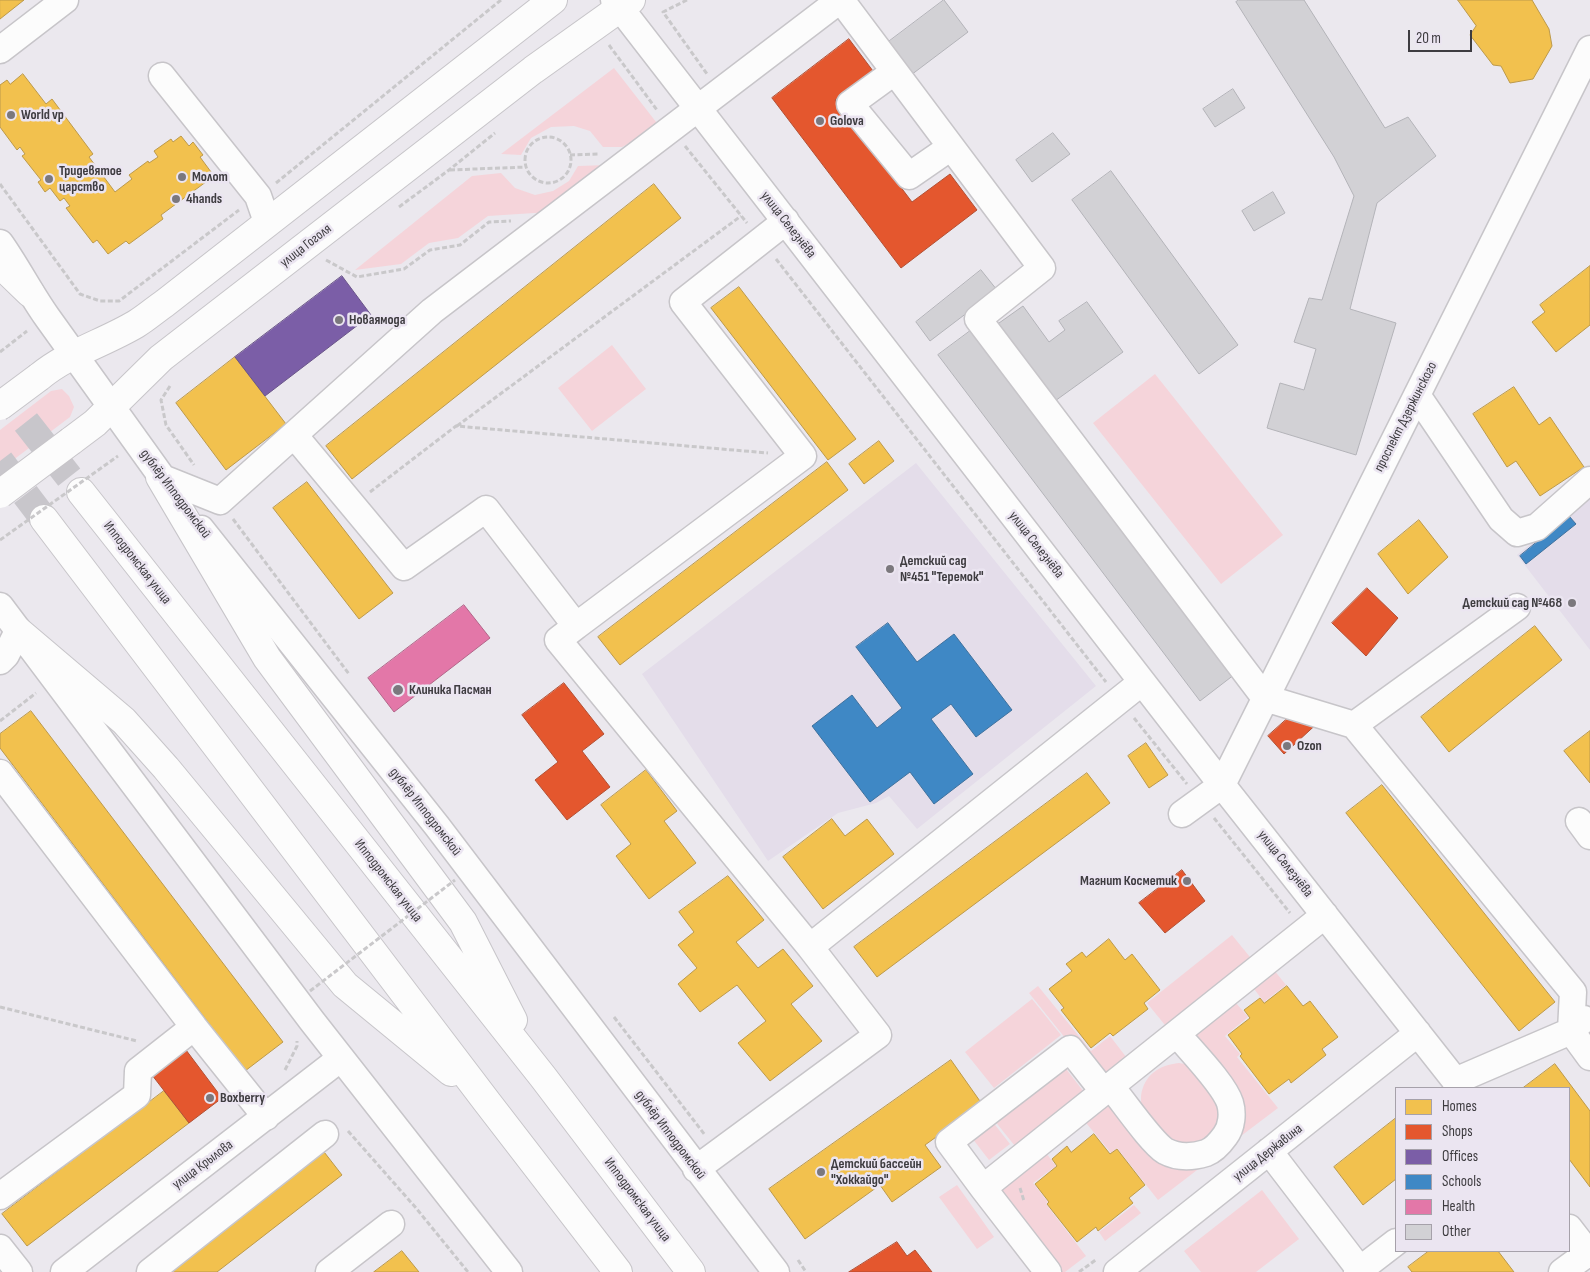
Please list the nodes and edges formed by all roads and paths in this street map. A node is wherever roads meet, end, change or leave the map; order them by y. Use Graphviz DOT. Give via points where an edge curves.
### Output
graph roads {
  1 [pos="64,0"];
  2 [pos="501,0"];
  3 [pos="553,0"];
  4 [pos="687,0"];
  5 [pos="840,0"];
  6 [pos="621,2"];
  7 [pos="0,50"];
  8 [pos="602,50"];
  9 [pos="1587,64"];
  10 [pos="894,72"];
  11 [pos="162,76"];
  12 [pos="719,92"];
  13 [pos="698,108"];
  14 [pos="500,128"];
  15 [pos="671,129"];
  16 [pos="951,147"];
  17 [pos="526,167"];
  18 [pos="449,170"];
  19 [pos="0,184"];
  20 [pos="258,196"];
  21 [pos="395,210"];
  22 [pos="741,216"];
  23 [pos="516,220"];
  24 [pos="786,221"];
  25 [pos="267,222"];
  26 [pos="761,240"];
  27 [pos="0,243"];
  28 [pos="334,254"];
  29 [pos="326,260"];
  30 [pos="0,264"];
  31 [pos="318,266"];
  32 [pos="30,293"];
  33 [pos="37,324"];
  34 [pos="0,352"];
  35 [pos="73,354"];
  36 [pos="170,385"];
  37 [pos="1416,395"];
  38 [pos="0,406"];
  39 [pos="110,407"];
  40 [pos="166,425"];
  41 [pos="456,426"];
  42 [pos="294,435"];
  43 [pos="118,456"];
  44 [pos="803,456"];
  45 [pos="160,477"];
  46 [pos="1590,480"];
  47 [pos="81,492"];
  48 [pos="0,494"];
  49 [pos="352,506"];
  50 [pos="44,519"];
  51 [pos="0,540"];
  52 [pos="0,606"];
  53 [pos="1517,607"];
  54 [pos="576,626"];
  55 [pos="18,631"];
  56 [pos="0,661"];
  57 [pos="1142,682"];
  58 [pos="37,693"];
  59 [pos="1265,698"];
  60 [pos="1120,700"];
  61 [pos="0,721"];
  62 [pos="1354,725"];
  63 [pos="0,773"];
  64 [pos="1222,784"];
  65 [pos="1182,814"];
  66 [pos="455,880"];
  67 [pos="1325,915"];
  68 [pos="810,947"];
  69 [pos="310,991"];
  70 [pos="0,1007"];
  71 [pos="1581,1023"];
  72 [pos="194,1027"];
  73 [pos="1418,1033"];
  74 [pos="1177,1034"];
  75 [pos="166,1048"];
  76 [pos="1590,1056"];
  77 [pos="342,1058"];
  78 [pos="286,1069"];
  79 [pos="543,1077"];
  80 [pos="1458,1085"];
  81 [pos="304,1087"];
  82 [pos="1108,1090"];
  83 [pos="487,1102"];
  84 [pos="266,1117"];
  85 [pos="336,1132"];
  86 [pos="1269,1151"];
  87 [pos="696,1169"];
  88 [pos="1018,1183"];
  89 [pos="983,1188"];
  90 [pos="0,1196"];
  91 [pos="1027,1210"];
  92 [pos="391,1224"];
  93 [pos="1570,1229"];
  94 [pos="1395,1243"];
  95 [pos="0,1248"];
  96 [pos="1589,1254"];
  97 [pos="1367,1269"];
  98 [pos="68,1271"];
  99 [pos="19,1272"];
  100 [pos="150,1272"];
  101 [pos="329,1272"];
  102 [pos="468,1272"];
  103 [pos="509,1272"];
  104 [pos="618,1272"];
  105 [pos="691,1272"];
  106 [pos="776,1272"];
  107 [pos="1048,1272"];
  108 [pos="1118,1272"];
  109 [pos="1562,1272"];
  1 -- 7 [label="street"];
  2 -- 20 [label="path"];
  3 -- 25 [label="main road"];
  4 -- 12 [label="path" via="663,12"];
  5 -- 10 [label="street"];
  5 -- 12 [label="street"];
  6 -- 13 [label="street, улица Селезнёва"];
  6 -- 39 [label="main road, улица Гоголя" via="162,358"];
  8 -- 15 [label="path" via="610,45"];
  9 -- 37 [label="street, проспект Дзержинского"];
  10 -- 16 [label="street"];
  10 -- 16 [label="street" via="850,104 909,176"];
  11 -- 20 [label="street"];
  12 -- 13 [label="street"];
  13 -- 15 [label="street"];
  13 -- 24 [label="street, улица Селезнёва"];
  14 -- 18 [label="path"];
  15 -- 22 [label="path"];
  15 -- 42 [label="street" via="432,311"];
  16 -- 59 [label="street" via="1042,268 978,319"];
  17 -- 17 [label="path" via="535,179 550,183 564,176 570,155 556,139 542,138 535,141 526,153"];
  17 -- 18 [label="path"];
  18 -- 21 [label="path"];
  19 -- 20 [label="path" via="80,294 100,301 119,301"];
  20 -- 25 [label="street"];
  22 -- 26 [label="path"];
  22 -- 41 [label="path"];
  23 -- 29 [label="path" via="489,222 460,245 430,250 404,269 357,277"];
  24 -- 26 [label="street"];
  24 -- 57 [label="street, улица Селезнёва"];
  25 -- 35 [label="main road" via="135,324"];
  26 -- 44 [label="street" via="683,302"];
  26 -- 60 [label="path"];
  27 -- 32 [label="street"];
  28 -- 29 [label="path"];
  29 -- 31 [label="path"];
  30 -- 32 [label="main road"];
  32 -- 33 [label="street"];
  33 -- 34 [label="path"];
  33 -- 35 [label="street"];
  35 -- 38 [label="main road, bridge"];
  35 -- 39 [label="street, дублёр Ипподромской"];
  36 -- 40 [label="path" via="161,400"];
  37 -- 46 [label="street" via="1501,520 1517,533 1537,527"];
  37 -- 59 [label="street, проспект Дзержинского"];
  39 -- 45 [label="street, дублёр Ипподромской"];
  39 -- 48 [label="main road, улица Гоголя, bridge" via="95,423"];
  41 -- 44 [label="path"];
  41 -- 49 [label="path"];
  42 -- 45 [label="street" via="220,501"];
  42 -- 49 [label="street"];
  43 -- 51 [label="path, bridge"];
  44 -- 54 [label="street"];
  45 -- 79 [label="main road" via="267,658 463,922"];
  45 -- 87 [label="street, дублёр Ипподромской" via="437,826"];
  47 -- 79 [label="main road, Ипподромская улица"];
  49 -- 54 [label="street" via="404,567 486,509"];
  50 -- 83 [label="main road"];
  52 -- 55 [label="street"];
  53 -- 62 [label="street"];
  54 -- 68 [label="street" via="558,640"];
  55 -- 56 [label="street"];
  55 -- 77 [label="street"];
  55 -- 83 [label="main road" via="124,721 345,985"];
  57 -- 60 [label="street"];
  57 -- 64 [label="street, улица Селезнёва"];
  58 -- 61 [label="path"];
  59 -- 62 [label="street"];
  59 -- 64 [label="street, проспект Дзержинского"];
  60 -- 68 [label="street"];
  62 -- 71 [label="street" via="1573,992"];
  63 -- 72 [label="street"];
  64 -- 65 [label="street"];
  64 -- 67 [label="street, улица Селезнёва"];
  66 -- 69 [label="path, bridge"];
  67 -- 73 [label="street, улица Селезнёва"];
  67 -- 74 [label="street"];
  68 -- 87 [label="street" via="878,1035"];
  70 -- 75 [label="path"];
  71 -- 76 [label="street"];
  71 -- 80 [label="street"];
  72 -- 75 [label="street"];
  72 -- 84 [label="street"];
  73 -- 80 [label="street, улица Селезнёва"];
  73 -- 86 [label="street, улица Державина"];
  74 -- 82 [label="street"];
  74 -- 82 [label="street" via="1223,1089 1230,1103 1232,1116 1228,1132 1209,1152 1179,1156 1165,1151"];
  75 -- 90 [label="street" via="138,1071 137,1095"];
  77 -- 81 [label="street, улица Крылова"];
  77 -- 103 [label="street"];
  78 -- 81 [label="path"];
  79 -- 105 [label="main road, Ипподромская улица"];
  81 -- 84 [label="street, улица Крылова"];
  82 -- 89 [label="street"];
  82 -- 89 [label="street" via="1070,1049 949,1142"];
  83 -- 104 [label="main road"];
  84 -- 98 [label="street, улица Крылова"];
  85 -- 100 [label="street"];
  85 -- 102 [label="path" via="416,1208"];
  86 -- 97 [label="street"];
  86 -- 108 [label="street, улица Державина"];
  87 -- 106 [label="street, дублёр Ипподромской"];
  88 -- 91 [label="path"];
  89 -- 107 [label="street"];
  92 -- 101 [label="street"];
  93 -- 96 [label="street"];
  94 -- 97 [label="street"];
  95 -- 99 [label="street"];
  96 -- 109 [label="street"];
}
